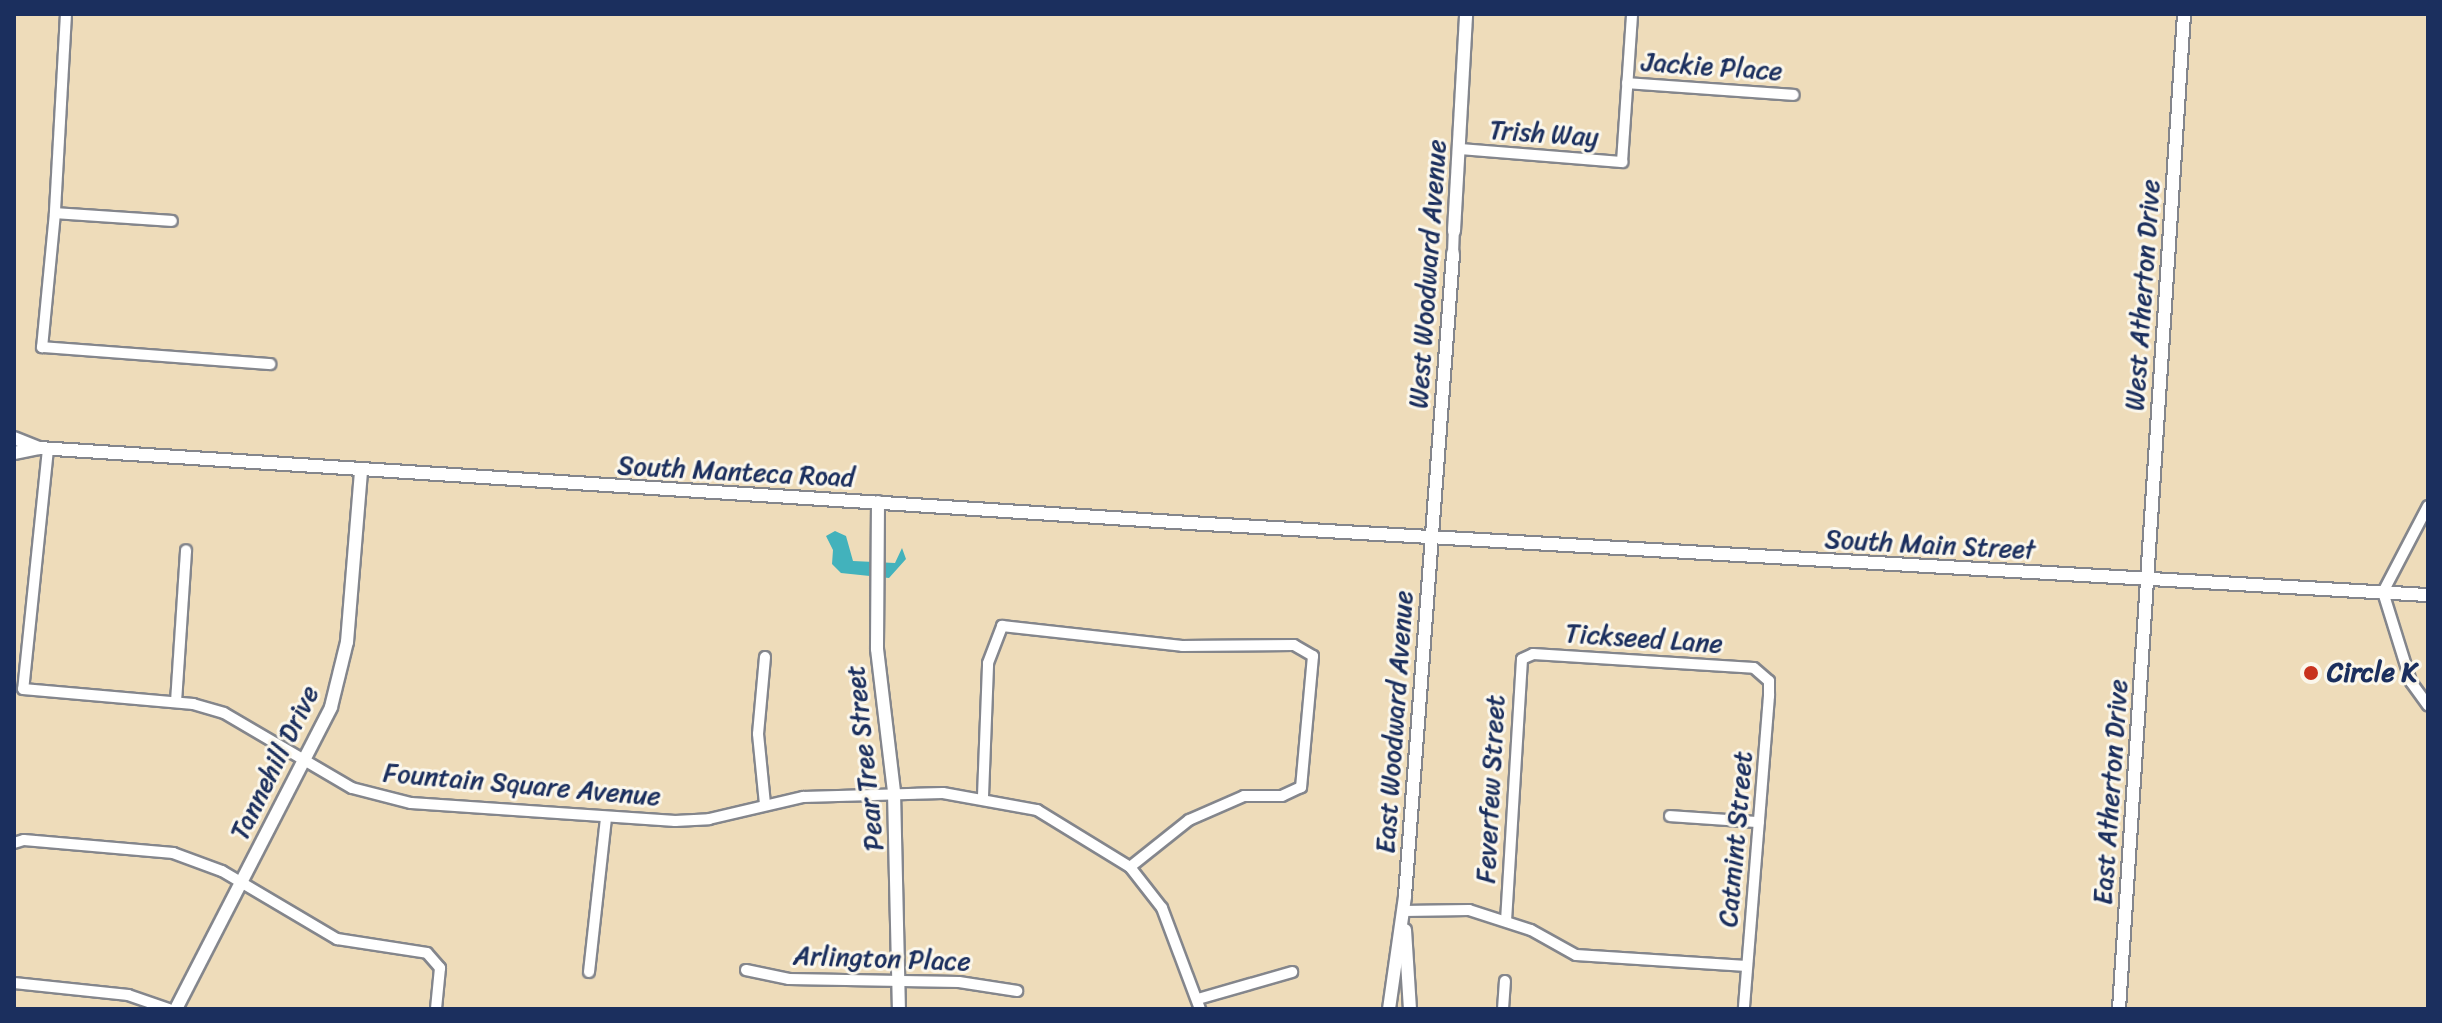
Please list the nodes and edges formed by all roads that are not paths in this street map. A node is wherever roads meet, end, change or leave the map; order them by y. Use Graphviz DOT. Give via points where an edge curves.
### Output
graph roads {
  1 [pos="66,14"];
  2 [pos="1466,14"];
  3 [pos="1632,14"];
  4 [pos="2184,14"];
  5 [pos="1627,83"];
  6 [pos="1794,95"];
  7 [pos="1459,149"];
  8 [pos="55,213"];
  9 [pos="172,221"];
  10 [pos="1454,231"];
  11 [pos="1453,254"];
  12 [pos="270,364"];
  13 [pos="14,438"];
  14 [pos="44,448"];
  15 [pos="14,453"];
  16 [pos="361,471"];
  17 [pos="878,502"];
  18 [pos="2428,506"];
  19 [pos="1430,537"];
  20 [pos="186,550"];
  21 [pos="2147,579"];
  22 [pos="2383,592"];
  23 [pos="2428,595"];
  24 [pos="765,657"];
  25 [pos="1522,659"];
  26 [pos="1764,673"];
  27 [pos="176,702"];
  28 [pos="2428,705"];
  29 [pos="307,760"];
  30 [pos="894,792"];
  31 [pos="983,796"];
  32 [pos="765,804"];
  33 [pos="1670,816"];
  34 [pos="606,817"];
  35 [pos="1759,822"];
  36 [pos="14,843"];
  37 [pos="1130,867"];
  38 [pos="240,882"];
  39 [pos="1403,911"];
  40 [pos="1506,921"];
  41 [pos="1747,966"];
  42 [pos="746,970"];
  43 [pos="589,972"];
  44 [pos="1292,972"];
  45 [pos="1505,981"];
  46 [pos="901,982"];
  47 [pos="14,983"];
  48 [pos="1017,991"];
  49 [pos="1199,1004"];
  50 [pos="169,1009"];
  51 [pos="176,1009"];
  52 [pos="436,1009"];
  53 [pos="899,1009"];
  54 [pos="1389,1009"];
  55 [pos="1410,1009"];
  56 [pos="1503,1009"];
  57 [pos="1744,1009"];
  58 [pos="2119,1009"];
  1 -- 8 [label="street"];
  2 -- 7 [label="street, West Woodward Avenue"];
  3 -- 5 [label="street, Trish Way"];
  4 -- 21 [label="street, West Atherton Drive"];
  5 -- 6 [label="street, Jackie Place"];
  5 -- 7 [label="street, Trish Way" via="1622,162"];
  7 -- 10 [label="street, West Woodward Avenue"];
  8 -- 9 [label="street"];
  8 -- 12 [label="street" via="42,347"];
  10 -- 11 [label="street, West Woodward Avenue"];
  11 -- 19 [label="street, West Woodward Avenue"];
  13 -- 14 [label="street, South Manteca Road"];
  14 -- 15 [label="street, South Manteca Road"];
  14 -- 16 [label="street, South Manteca Road"];
  14 -- 27 [label="street, Fountain Square Avenue" via="23,689"];
  16 -- 17 [label="street, South Manteca Road"];
  16 -- 29 [label="street, Tannehill Drive" via="344,657 331,707"];
  17 -- 19 [label="street, South Manteca Road"];
  17 -- 30 [label="street, Pear Tree Street" via="874,582"];
  18 -- 22 [label="street"];
  19 -- 21 [label="street, South Main Street"];
  19 -- 39 [label="street, East Woodward Avenue"];
  20 -- 27 [label="street"];
  21 -- 22 [label="street, South Main Street"];
  21 -- 58 [label="street, East Atherton Drive"];
  22 -- 23 [label="street, South Main Street"];
  22 -- 28 [label="street" via="2411,682"];
  24 -- 32 [label="street" via="758,734"];
  25 -- 26 [label="street, Tickseed Lane" via="1533,654 1754,668"];
  25 -- 40 [label="street, Feverfew Street"];
  26 -- 35 [label="street, Catmint Street" via="1769,696"];
  27 -- 29 [label="street, Fountain Square Avenue" via="224,713"];
  29 -- 34 [label="street, Fountain Square Avenue" via="382,799"];
  29 -- 38 [label="street, Tannehill Drive"];
  30 -- 31 [label="street, Fountain Square Avenue"];
  30 -- 32 [label="street, Fountain Square Avenue"];
  30 -- 46 [label="street, Pear Tree Street"];
  31 -- 37 [label="street, Fountain Square Avenue" via="1037,810 1097,842"];
  31 -- 37 [label="street" via="988,663 1002,626 1182,646 1294,645 1313,656 1301,787 1282,796 1244,796 1189,820"];
  32 -- 34 [label="street, Fountain Square Avenue" via="709,819"];
  33 -- 35 [label="street"];
  34 -- 43 [label="street"];
  35 -- 41 [label="street, Catmint Street"];
  36 -- 38 [label="street" via="173,853"];
  37 -- 49 [label="street, Fountain Square Avenue" via="1162,908"];
  38 -- 51 [label="street, Tannehill Drive"];
  38 -- 52 [label="street" via="337,939 427,953 436,960"];
  39 -- 40 [label="street" via="1469,910"];
  39 -- 54 [label="street, East Woodward Avenue"];
  39 -- 55 [label="street, East Woodward Avenue"];
  40 -- 41 [label="street" via="1576,955"];
  41 -- 57 [label="street, Catmint Street"];
  42 -- 46 [label="street, Arlington Place" via="789,979"];
  44 -- 49 [label="street"];
  45 -- 56 [label="street"];
  46 -- 48 [label="street, Arlington Place"];
  46 -- 53 [label="street, Pear Tree Street"];
  47 -- 50 [label="street" via="128,995"];
}
